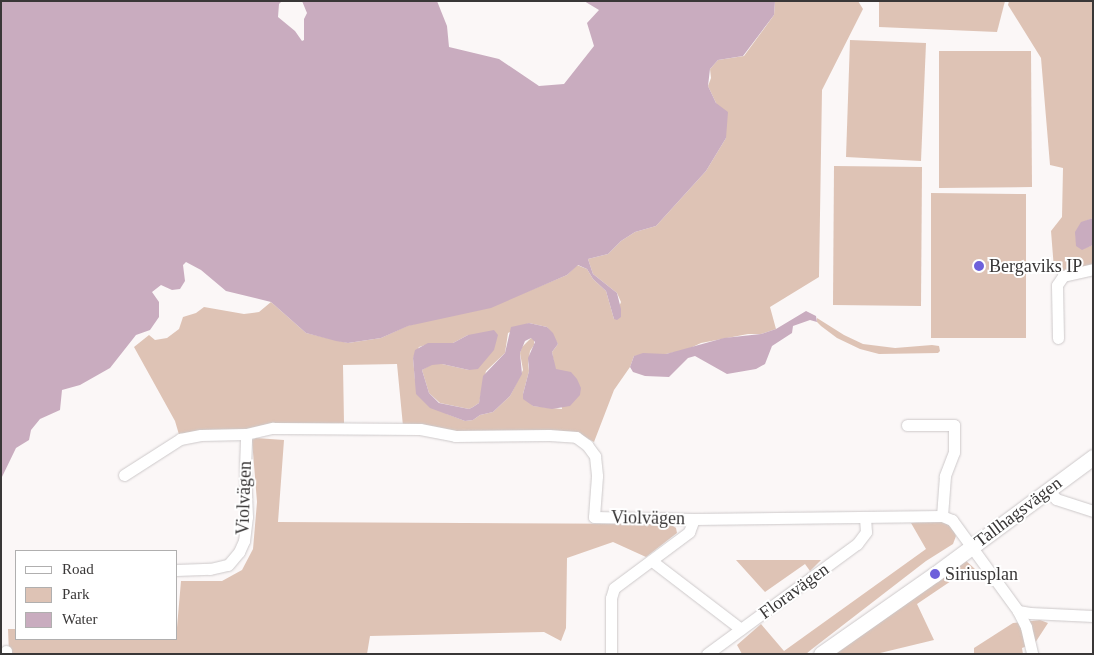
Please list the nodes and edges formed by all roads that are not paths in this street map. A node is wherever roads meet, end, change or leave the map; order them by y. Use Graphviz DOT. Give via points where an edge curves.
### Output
graph roads {
  1 [pos="1093,269"];
  2 [pos="1058,338"];
  3 [pos="907,425"];
  4 [pos="246,434"];
  5 [pos="1093,457"];
  6 [pos="124,475"];
  7 [pos="1049,490"];
  8 [pos="1093,511"];
  9 [pos="942,516"];
  10 [pos="865,518"];
  11 [pos="694,519"];
  12 [pos="972,547"];
  13 [pos="652,561"];
  14 [pos="178,570"];
  15 [pos="1018,611"];
  16 [pos="1093,616"];
  17 [pos="741,629"];
  18 [pos="611,654"];
  19 [pos="707,654"];
  20 [pos="821,654"];
  21 [pos="1032,654"];
  1 -- 2 [label="street" via="1063,276 1057,285"];
  3 -- 9 [label="street" via="954,425 954,452 945,476"];
  4 -- 6 [label="street, Violvägen" via="180,439"];
  4 -- 11 [label="street, Violvägen" via="272,428 403,428 455,436 576,437 595,456 594,517"];
  4 -- 14 [label="street, Violvägen" via="247,517 239,552 228,565"];
  5 -- 7 [label="main road, Tallhagsvägen"];
  7 -- 8 [label="street" via="1056,499"];
  7 -- 12 [label="main road, Tallhagsvägen"];
  9 -- 10 [label="street, Violvägen"];
  9 -- 12 [label="street" via="952,520"];
  10 -- 11 [label="street, Violvägen"];
  10 -- 17 [label="street, Floravägen" via="866,532 857,544"];
  11 -- 13 [label="street" via="688,532"];
  12 -- 15 [label="street"];
  12 -- 20 [label="main road, Tallhagsvägen"];
  13 -- 17 [label="street"];
  13 -- 18 [label="street" via="614,588 611,598"];
  15 -- 16 [label="street"];
  15 -- 21 [label="street" via="1026,627"];
  17 -- 19 [label="street, Floravägen"];
}
